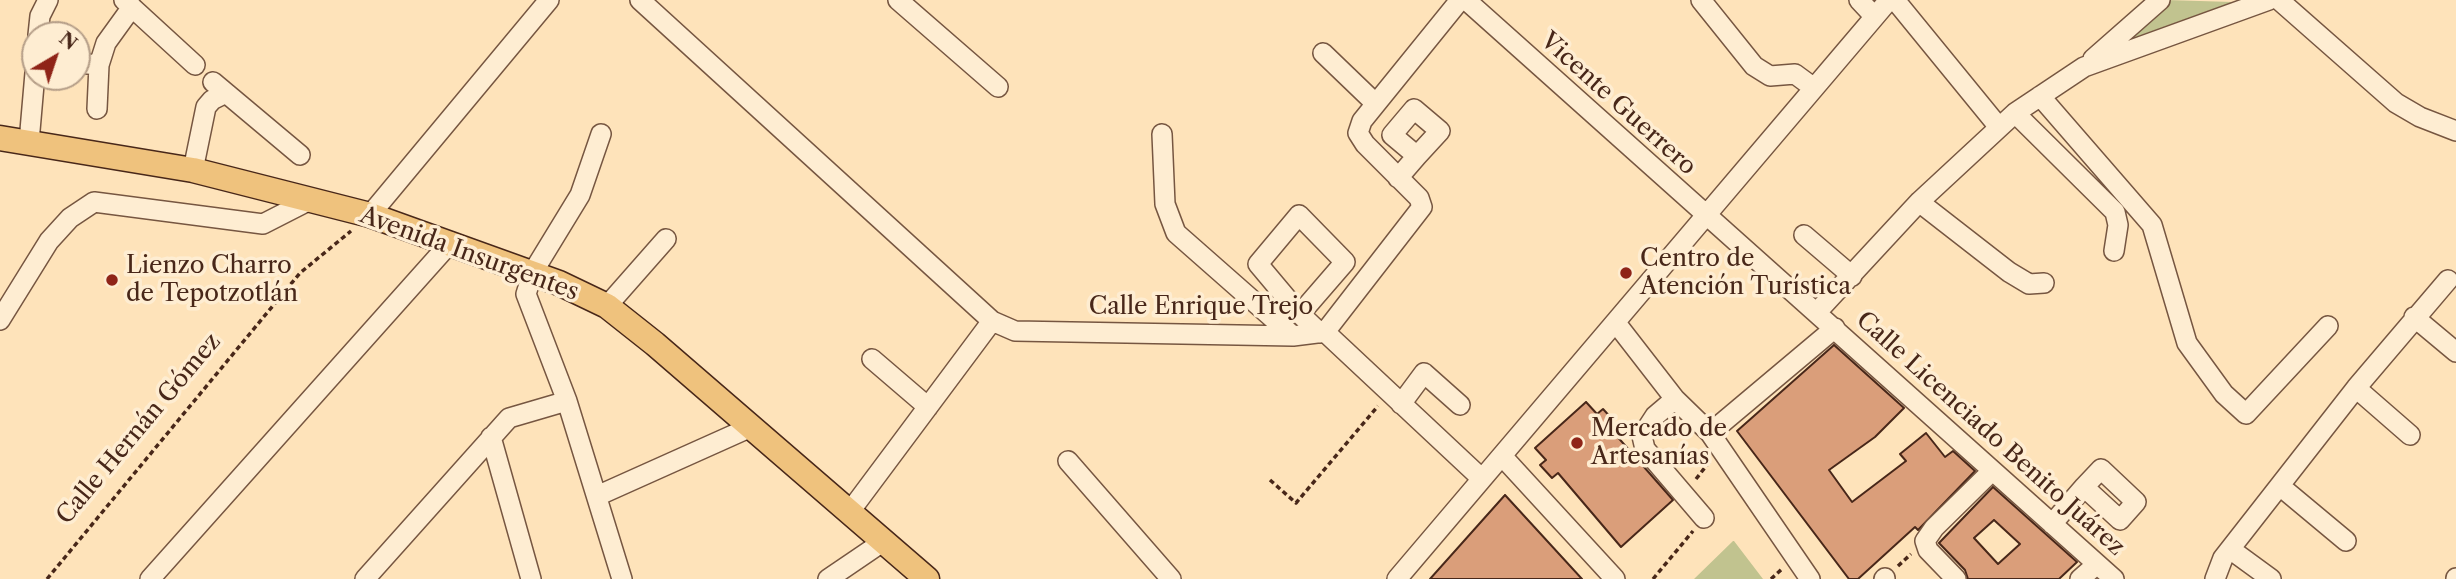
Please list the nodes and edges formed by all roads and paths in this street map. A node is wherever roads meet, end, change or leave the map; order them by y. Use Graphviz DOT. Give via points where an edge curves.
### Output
graph roads {
  1 [pos="48,0"];
  2 [pos="550,0"];
  3 [pos="640,0"];
  4 [pos="898,0"];
  5 [pos="1460,0"];
  6 [pos="1466,0"];
  7 [pos="1701,0"];
  8 [pos="1859,0"];
  9 [pos="1889,0"];
  10 [pos="1895,0"];
  11 [pos="2160,0"];
  12 [pos="2269,0"];
  13 [pos="2279,0"];
  14 [pos="128,4"];
  15 [pos="1874,16"];
  16 [pos="39,21"];
  17 [pos="1323,53"];
  18 [pos="91,64"];
  19 [pos="99,65"];
  20 [pos="195,65"];
  21 [pos="2084,67"];
  22 [pos="998,87"];
  23 [pos="1814,88"];
  24 [pos="34,91"];
  25 [pos="2040,96"];
  26 [pos="1375,103"];
  27 [pos="97,109"];
  28 [pos="2015,113"];
  29 [pos="1998,125"];
  30 [pos="2456,131"];
  31 [pos="601,134"];
  32 [pos="1162,134"];
  33 [pos="0,138"];
  34 [pos="29,142"];
  35 [pos="300,155"];
  36 [pos="1417,156"];
  37 [pos="193,170"];
  38 [pos="1398,178"];
  39 [pos="310,200"];
  40 [pos="1919,202"];
  41 [pos="370,215"];
  42 [pos="1706,216"];
  43 [pos="1804,235"];
  44 [pos="666,239"];
  45 [pos="451,242"];
  46 [pos="2114,251"];
  47 [pos="533,272"];
  48 [pos="1852,276"];
  49 [pos="2448,280"];
  50 [pos="2044,284"];
  51 [pos="607,306"];
  52 [pos="1817,312"];
  53 [pos="1300,314"];
  54 [pos="2414,317"];
  55 [pos="0,320"];
  56 [pos="992,321"];
  57 [pos="1616,323"];
  58 [pos="2328,326"];
  59 [pos="1835,328"];
  60 [pos="1322,332"];
  61 [pos="1293,336"];
  62 [pos="2456,352"];
  63 [pos="872,359"];
  64 [pos="2356,388"];
  65 [pos="1395,399"];
  66 [pos="1675,399"];
  67 [pos="568,401"];
  68 [pos="1461,405"];
  69 [pos="928,407"];
  70 [pos="751,427"];
  71 [pos="1710,433"];
  72 [pos="2410,435"];
  73 [pos="491,437"];
  74 [pos="1502,456"];
  75 [pos="1068,461"];
  76 [pos="1992,471"];
  77 [pos="1481,478"];
  78 [pos="1270,480"];
  79 [pos="2280,486"];
  80 [pos="2084,487"];
  81 [pos="597,496"];
  82 [pos="851,510"];
  83 [pos="1704,518"];
  84 [pos="2052,524"];
  85 [pos="884,541"];
  86 [pos="1925,541"];
  87 [pos="2346,541"];
  88 [pos="2230,550"];
  89 [pos="2097,564"];
  90 [pos="1885,578"];
  91 [pos="47,579"];
  92 [pos="150,579"];
  93 [pos="365,579"];
  94 [pos="531,579"];
  95 [pos="622,579"];
  96 [pos="828,579"];
  97 [pos="927,579"];
  98 [pos="1171,579"];
  99 [pos="1397,579"];
  100 [pos="1615,579"];
  101 [pos="1810,579"];
  102 [pos="1956,579"];
  103 [pos="2080,579"];
  104 [pos="2114,579"];
  105 [pos="2215,579"];
  106 [pos="2271,579"];
  1 -- 16 [label="street"];
  2 -- 41 [label="street"];
  3 -- 56 [label="street, Calle Enrique Trejo"];
  4 -- 22 [label="street"];
  5 -- 26 [label="street"];
  6 -- 42 [label="street, Vicente Guerrero"];
  7 -- 23 [label="street" via="1754,66 1770,76 1795,74"];
  8 -- 15 [label="street"];
  9 -- 15 [label="street"];
  10 -- 29 [label="street"];
  11 -- 21 [label="street"];
  12 -- 21 [label="street"];
  13 -- 30 [label="street" via="2396,103"];
  14 -- 19 [label="street"];
  14 -- 20 [label="street"];
  15 -- 23 [label="street"];
  17 -- 26 [label="street"];
  18 -- 19 [label="street"];
  19 -- 27 [label="street"];
  21 -- 25 [label="street"];
  23 -- 42 [label="street"];
  24 -- 34 [label="street"];
  25 -- 28 [label="street"];
  25 -- 58 [label="street" via="2152,225 2187,343 2224,394 2246,414"];
  26 -- 38 [label="street" via="1358,133"];
  28 -- 29 [label="street"];
  28 -- 46 [label="street" via="2115,212"];
  29 -- 40 [label="street"];
  31 -- 47 [label="street" via="580,195"];
  32 -- 61 [label="street" via="1165,204 1176,233"];
  33 -- 34 [label="main road, Avenida Insurgentes"];
  34 -- 37 [label="main road, Avenida Insurgentes"];
  35 -- 37 [label="street" via="220,88 206,107"];
  36 -- 38 [label="street"];
  37 -- 39 [label="main road, Avenida Insurgentes"];
  38 -- 60 [label="street" via="1419,198 1422,208"];
  39 -- 41 [label="main road, Avenida Insurgentes"];
  39 -- 55 [label="street" via="263,225 94,202 70,218 49,241"];
  40 -- 48 [label="street"];
  40 -- 50 [label="street" via="2009,272 2029,284"];
  41 -- 45 [label="main road, Avenida Insurgentes"];
  41 -- 91 [label="path, Calle Hernán Gómez" via="300,273"];
  42 -- 52 [label="street, Calle Licenciado Benito Juárez"];
  42 -- 57 [label="street"];
  43 -- 48 [label="street"];
  44 -- 51 [label="street"];
  45 -- 47 [label="main road, Avenida Insurgentes"];
  45 -- 92 [label="street"];
  47 -- 51 [label="main road, Avenida Insurgentes"];
  47 -- 67 [label="street" via="526,294"];
  48 -- 52 [label="street"];
  49 -- 54 [label="street"];
  51 -- 70 [label="main road, Avenida Insurgentes"];
  52 -- 59 [label="street, Calle Licenciado Benito Juárez"];
  53 -- 53 [label="street" via="1258,264 1299,215 1345,262"];
  53 -- 60 [label="street"];
  54 -- 62 [label="street"];
  54 -- 64 [label="street"];
  56 -- 61 [label="street, Calle Enrique Trejo" via="1015,331"];
  56 -- 69 [label="street"];
  57 -- 66 [label="street"];
  57 -- 74 [label="street"];
  59 -- 71 [label="street"];
  59 -- 76 [label="street, Calle Licenciado Benito Juárez"];
  60 -- 61 [label="street, Calle Enrique Trejo"];
  60 -- 65 [label="street, Calle Enrique Trejo"];
  63 -- 69 [label="street"];
  64 -- 72 [label="street"];
  64 -- 79 [label="street"];
  65 -- 68 [label="street" via="1424,373"];
  65 -- 77 [label="street, Calle Enrique Trejo"];
  65 -- 78 [label="path" via="1296,503"];
  66 -- 71 [label="street"];
  66 -- 83 [label="street" via="1655,416 1642,436 1645,449"];
  67 -- 73 [label="street" via="509,418"];
  67 -- 81 [label="street"];
  69 -- 82 [label="street"];
  70 -- 81 [label="street"];
  70 -- 82 [label="main road, Avenida Insurgentes"];
  71 -- 101 [label="street"];
  73 -- 93 [label="street"];
  73 -- 94 [label="street"];
  74 -- 77 [label="street"];
  74 -- 100 [label="street"];
  75 -- 98 [label="street"];
  76 -- 84 [label="street, Calle Licenciado Benito Juárez"];
  76 -- 86 [label="street"];
  77 -- 99 [label="street"];
  79 -- 87 [label="street"];
  79 -- 88 [label="street"];
  80 -- 84 [label="street"];
  81 -- 95 [label="street"];
  82 -- 85 [label="main road, Avenida Insurgentes"];
  84 -- 89 [label="street, Calle Licenciado Benito Juárez"];
  85 -- 96 [label="street"];
  85 -- 97 [label="main road, Avenida Insurgentes"];
  86 -- 90 [label="path"];
  86 -- 102 [label="street"];
  88 -- 105 [label="street"];
  88 -- 106 [label="street"];
  89 -- 103 [label="street"];
  89 -- 104 [label="street, Calle Licenciado Benito Juárez"];
}
